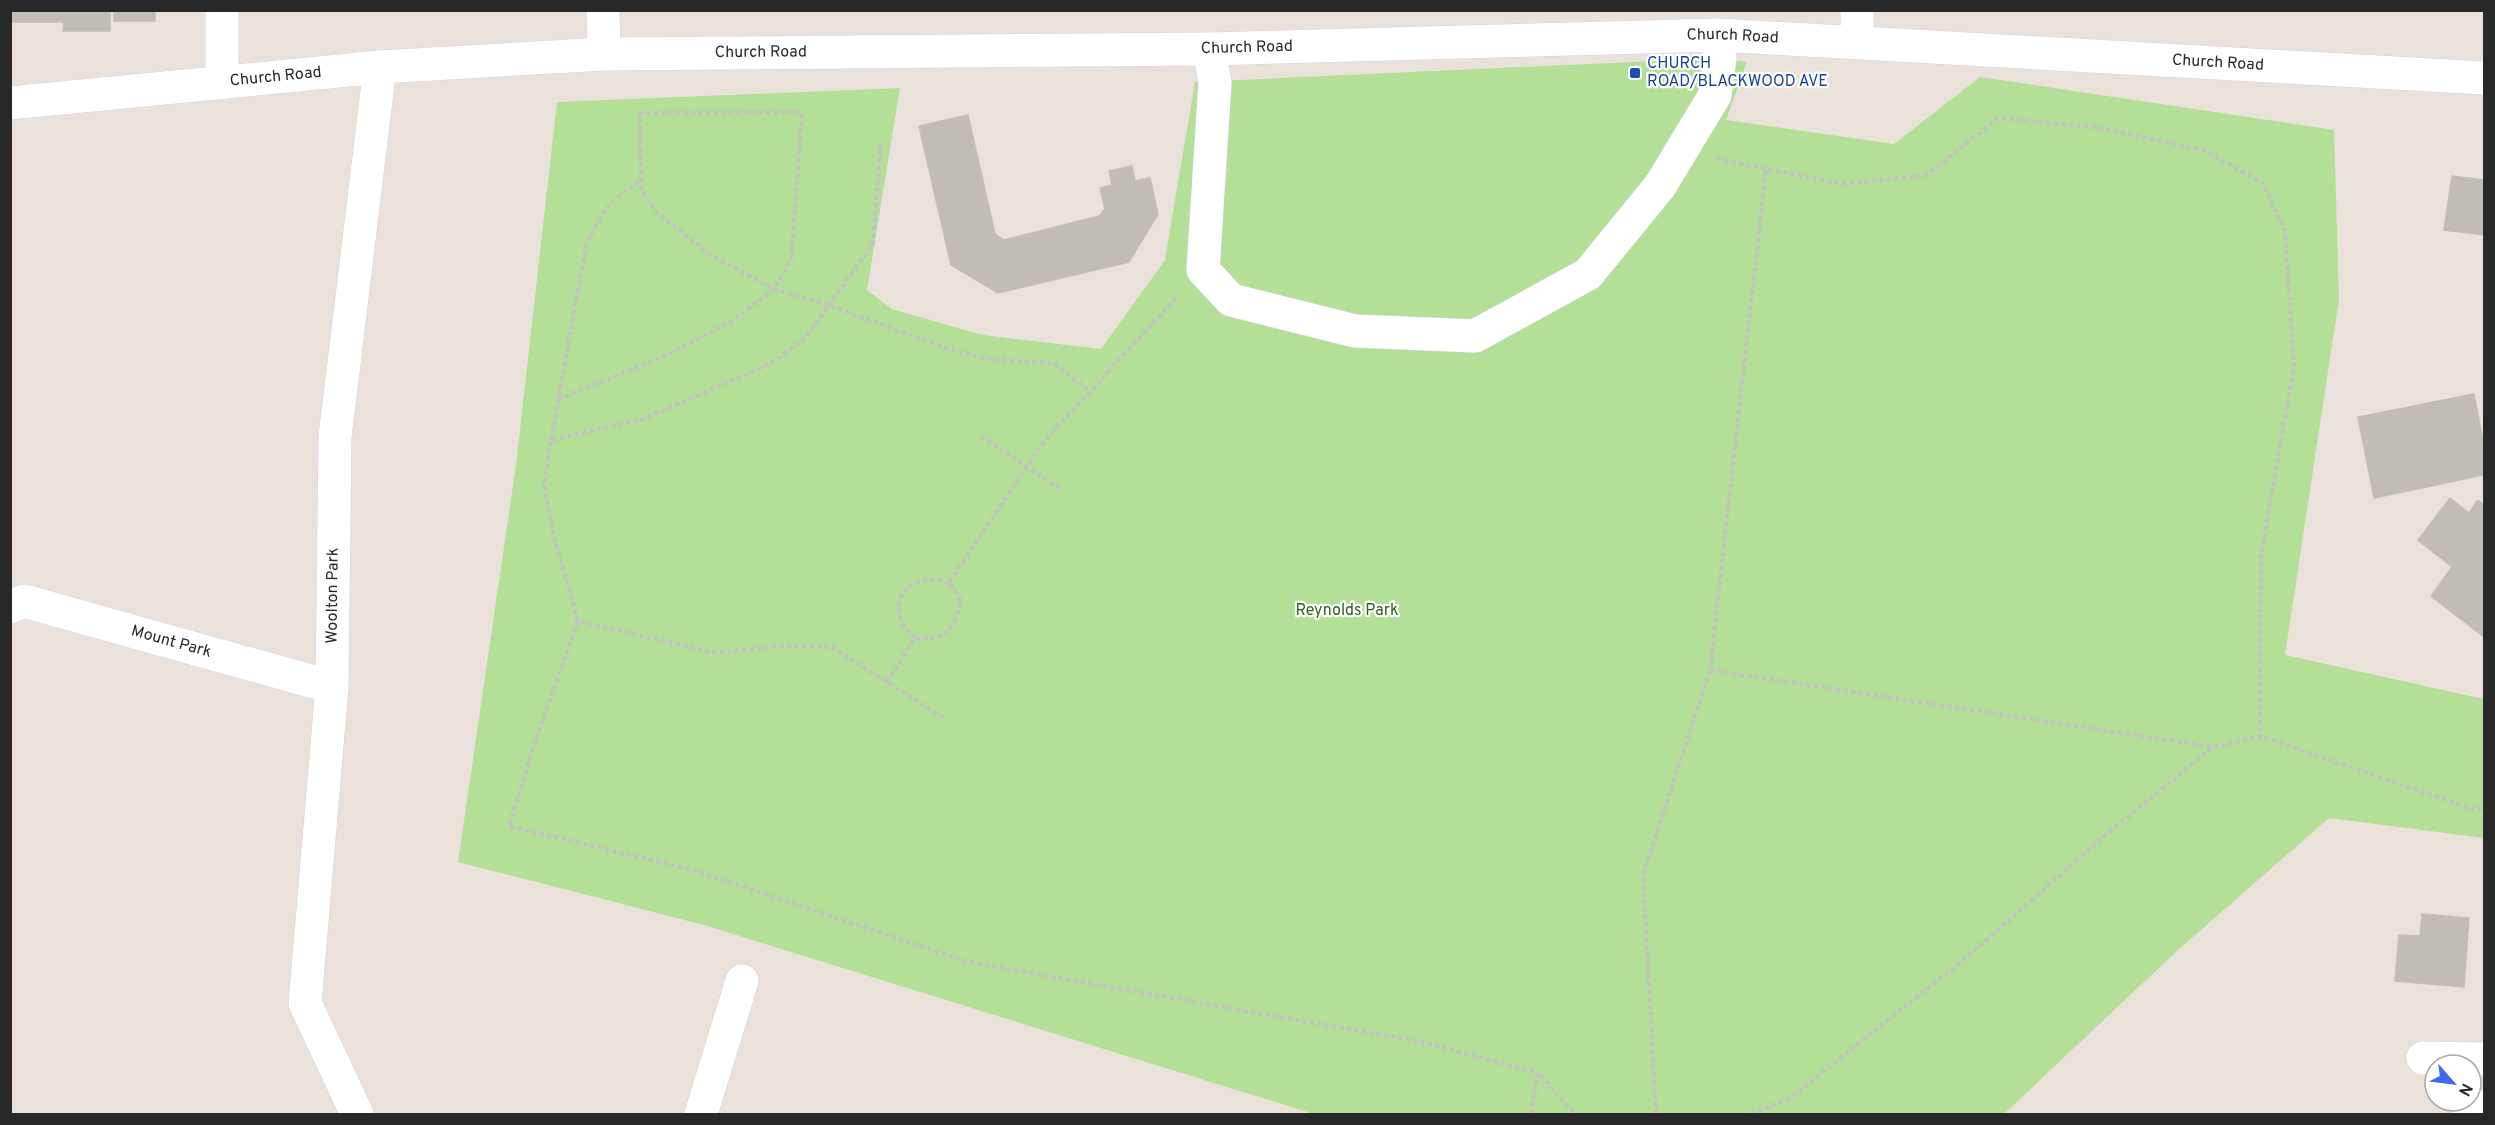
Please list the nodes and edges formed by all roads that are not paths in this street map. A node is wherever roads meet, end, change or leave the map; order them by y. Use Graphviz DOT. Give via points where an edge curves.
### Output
graph roads {
  1 [pos="222,10"];
  2 [pos="603,10"];
  3 [pos="1857,26"];
  4 [pos="1718,36"];
  5 [pos="1209,49"];
  6 [pos="604,54"];
  7 [pos="380,67"];
  8 [pos="2484,78"];
  9 [pos="222,81"];
  10 [pos="10,103"];
  11 [pos="10,607"];
  12 [pos="333,687"];
  13 [pos="742,981"];
  14 [pos="357,1114"];
  15 [pos="701,1114"];
  1 -- 9 [label="street"];
  2 -- 6 [label="street"];
  3 -- 4 [label="street, Church Road"];
  3 -- 8 [label="street, Church Road"];
  4 -- 5 [label="street, Church Road"];
  4 -- 5 [label="street" via="1720,58 1715,95 1660,186 1588,274 1475,336 1355,331 1231,300 1203,270 1215,82"];
  5 -- 6 [label="street, Church Road"];
  6 -- 7 [label="street, Church Road"];
  7 -- 9 [label="street, Church Road"];
  7 -- 12 [label="street, Woolton Park" via="335,438"];
  9 -- 10 [label="street, Church Road"];
  11 -- 12 [label="street, Mount Park" via="24,601"];
  12 -- 14 [label="street, Woolton Park" via="305,1003"];
  13 -- 15 [label="street"];
}
